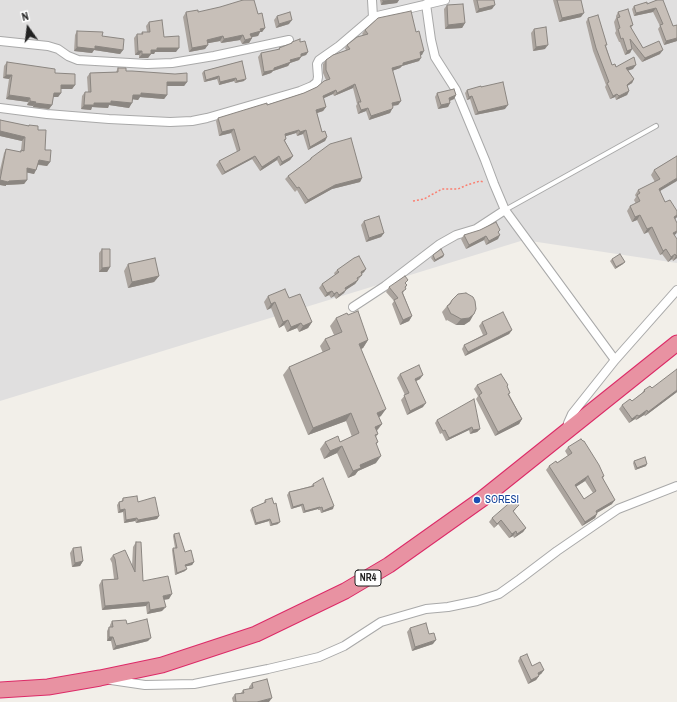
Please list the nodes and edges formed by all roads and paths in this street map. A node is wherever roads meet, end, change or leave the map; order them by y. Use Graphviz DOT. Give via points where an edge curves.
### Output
graph roads {
  1 [pos="372,0"];
  2 [pos="445,0"];
  3 [pos="426,4"];
  4 [pos="373,17"];
  5 [pos="289,40"];
  6 [pos="0,41"];
  7 [pos="0,108"];
  8 [pos="656,126"];
  9 [pos="494,184"];
  10 [pos="413,201"];
  11 [pos="505,210"];
  12 [pos="677,290"];
  13 [pos="353,308"];
  14 [pos="677,343"];
  15 [pos="615,360"];
  16 [pos="567,431"];
  17 [pos="677,486"];
  18 [pos="100,678"];
  19 [pos="0,690"];
  1 -- 4 [label="street"];
  2 -- 3 [label="street"];
  3 -- 4 [label="street"];
  3 -- 9 [label="street" via="435,57 456,90"];
  4 -- 7 [label="street" via="319,60 317,82 312,86 207,118 170,122 116,120"];
  5 -- 6 [label="street" via="214,56 147,64 78,60 48,46"];
  8 -- 11 [label="lane"];
  9 -- 10 [label="path" via="480,181 458,189 442,189 424,199"];
  9 -- 11 [label="street"];
  11 -- 13 [label="street" via="476,229 456,235 440,244"];
  11 -- 15 [label="street"];
  12 -- 15 [label="street"];
  14 -- 16 [label="highway, NR4"];
  15 -- 16 [label="street" via="572,414"];
  16 -- 18 [label="highway, NR4" via="482,499 389,565 345,591 243,639 162,665"];
  17 -- 18 [label="street" via="618,509 499,594 448,607 426,609 381,622 344,646 319,657 194,684 145,685"];
  18 -- 19 [label="highway, NR4" via="48,687"];
}
